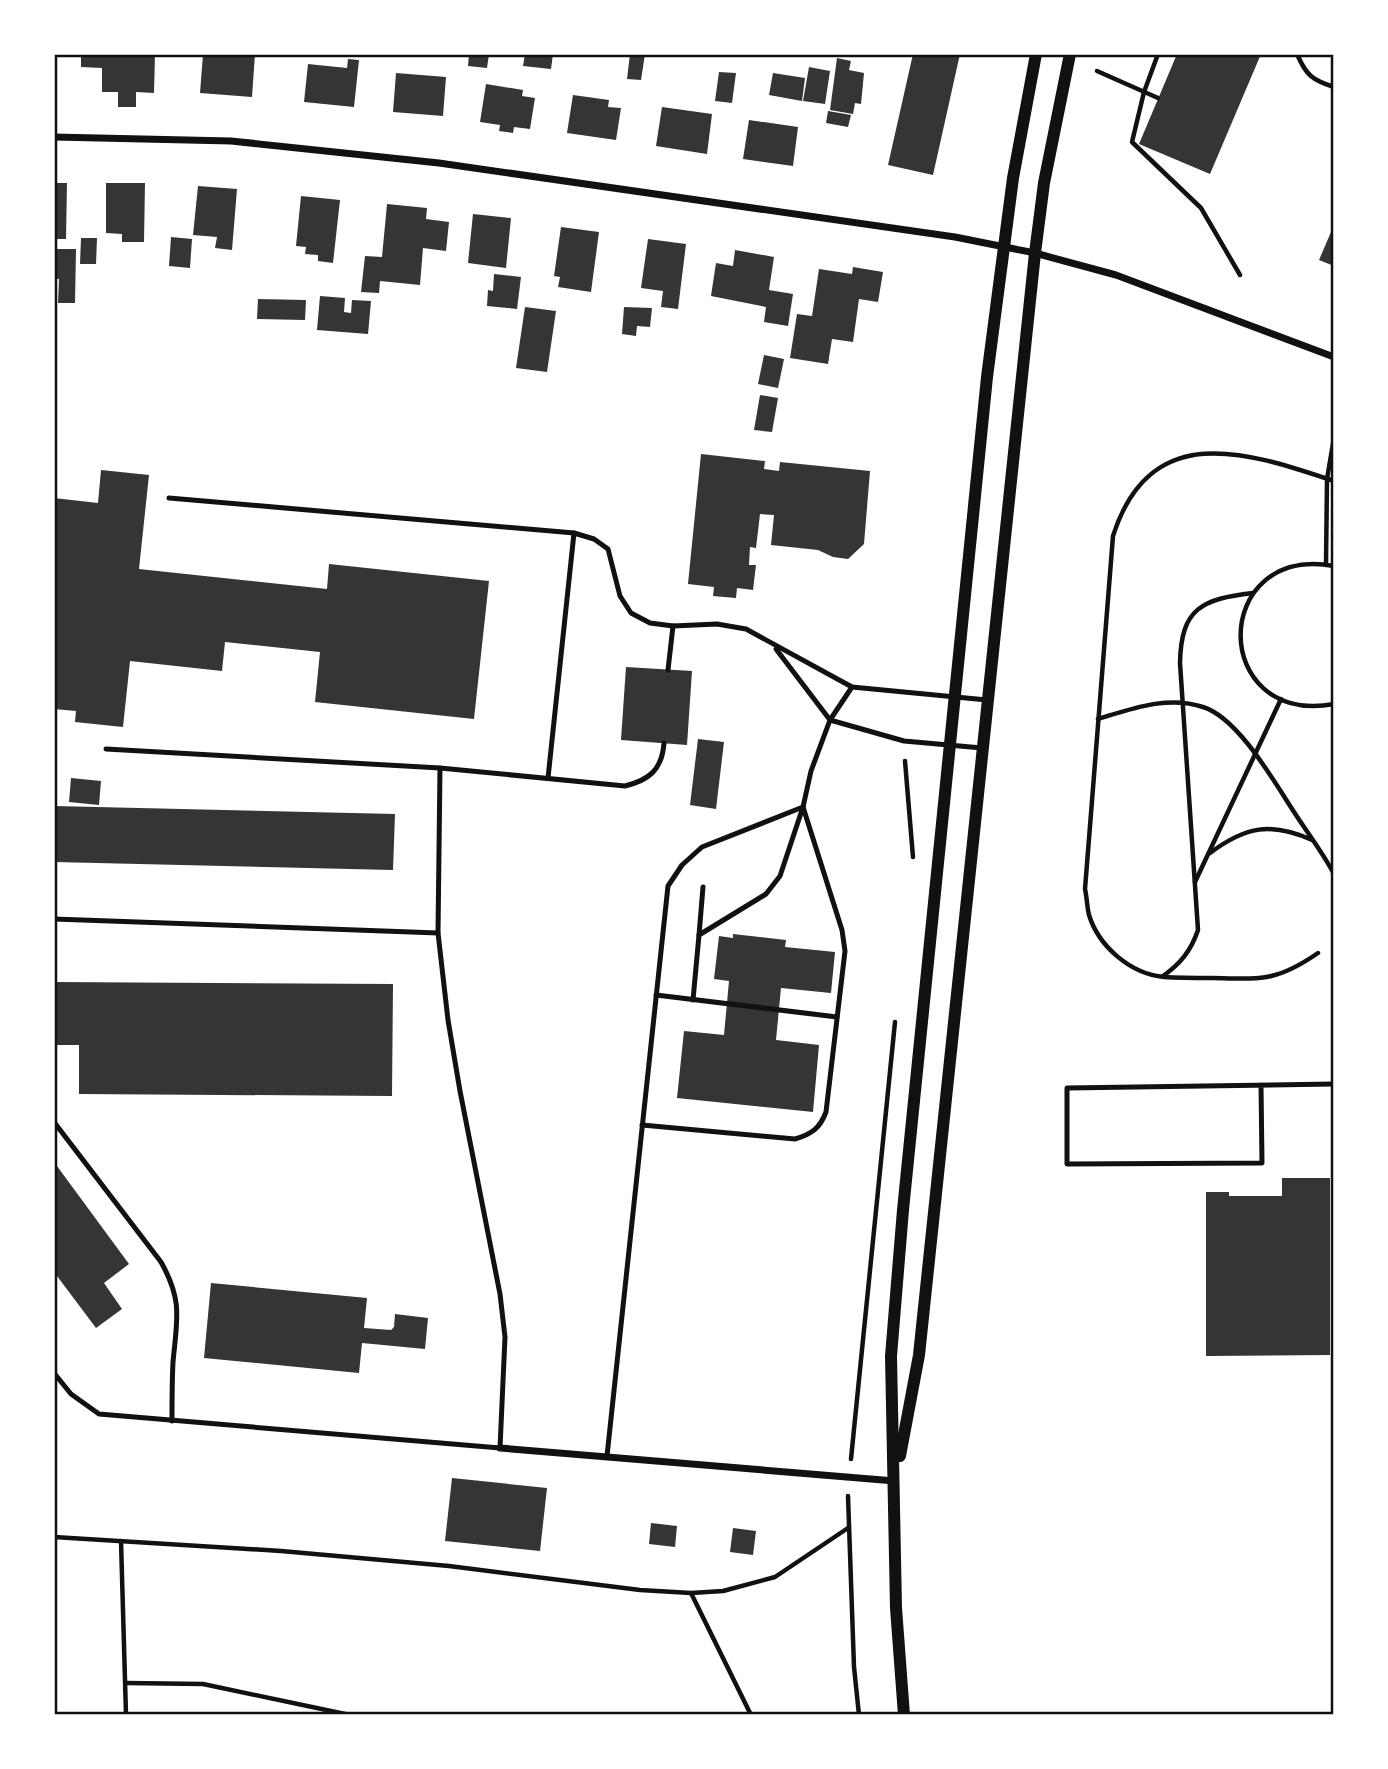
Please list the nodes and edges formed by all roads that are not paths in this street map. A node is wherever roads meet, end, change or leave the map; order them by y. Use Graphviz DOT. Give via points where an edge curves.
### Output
graph roads {
  1 [pos="1036,54"];
  2 [pos="1070,54"];
  3 [pos="54,137"];
  4 [pos="1003,246"];
  5 [pos="1035,253"];
  6 [pos="1334,357"];
  7 [pos="169,498"];
  8 [pos="574,533"];
  9 [pos="673,626"];
  10 [pos="774,646"];
  11 [pos="668,670"];
  12 [pos="852,687"];
  13 [pos="955,695"];
  14 [pos="987,700"];
  15 [pos="830,720"];
  16 [pos="664,743"];
  17 [pos="949,746"];
  18 [pos="982,748"];
  19 [pos="106,750"];
  20 [pos="440,768"];
  21 [pos="548,778"];
  22 [pos="803,807"];
  23 [pos="703,887"];
  24 [pos="54,919"];
  25 [pos="438,933"];
  26 [pos="699,935"];
  27 [pos="656,995"];
  28 [pos="693,1000"];
  29 [pos="838,1017"];
  30 [pos="1334,1084"];
  31 [pos="1261,1085"];
  32 [pos="54,1122"];
  33 [pos="642,1125"];
  34 [pos="54,1373"];
  35 [pos="172,1421"];
  36 [pos="500,1448"];
  37 [pos="607,1456"];
  38 [pos="895,1480"];
  39 [pos="904,1715"];
  1 -- 4 [label="street"];
  2 -- 5 [label="street"];
  3 -- 4 [label="street" via="230,141 427,162"];
  4 -- 5 [label="street"];
  4 -- 13 [label="street"];
  5 -- 6 [label="street" via="1116,275"];
  5 -- 14 [label="street"];
  7 -- 8 [label="lane"];
  8 -- 9 [label="lane" via="608,549 620,596 631,613 650,623"];
  8 -- 21 [label="lane"];
  9 -- 10 [label="lane" via="717,624 746,629"];
  9 -- 11 [label="lane"];
  10 -- 12 [label="lane"];
  10 -- 15 [label="lane"];
  12 -- 13 [label="lane"];
  12 -- 15 [label="lane"];
  13 -- 14 [label="lane"];
  13 -- 17 [label="street"];
  14 -- 18 [label="street"];
  15 -- 17 [label="lane" via="904,741"];
  15 -- 22 [label="lane"];
  16 -- 21 [label="lane" via="656,769 644,781 625,786"];
  17 -- 18 [label="lane"];
  17 -- 38 [label="street" via="891,1356"];
  18 -- 38 [label="street" via="919,1355"];
  19 -- 20 [label="lane"];
  20 -- 21 [label="lane"];
  20 -- 25 [label="lane"];
  22 -- 26 [label="lane" via="780,876 766,894"];
  22 -- 27 [label="lane" via="702,847 682,865 668,886"];
  22 -- 29 [label="lane" via="842,930 845,951"];
  23 -- 26 [label="lane"];
  24 -- 25 [label="lane"];
  25 -- 36 [label="lane" via="460,1091 500,1294 505,1337"];
  26 -- 28 [label="lane"];
  27 -- 28 [label="lane"];
  27 -- 33 [label="lane"];
  28 -- 29 [label="lane"];
  29 -- 33 [label="lane" via="827,1112 810,1135 795,1139"];
  30 -- 31 [label="lane"];
  31 -- 31 [label="lane" via="1067,1088 1066,1164 1262,1163"];
  32 -- 35 [label="lane" via="172,1282 178,1313"];
  33 -- 37 [label="lane"];
  34 -- 35 [label="lane" via="71,1394 99,1414"];
  35 -- 36 [label="lane"];
  36 -- 37 [label="street"];
  37 -- 38 [label="street"];
  38 -- 39 [label="street" via="896,1608"];
}
